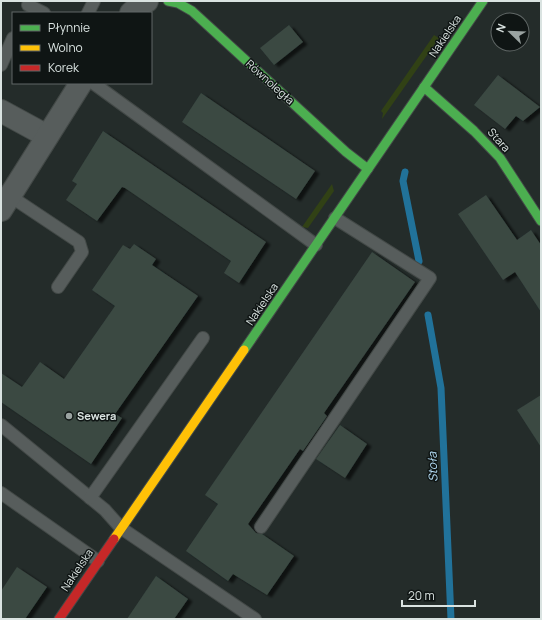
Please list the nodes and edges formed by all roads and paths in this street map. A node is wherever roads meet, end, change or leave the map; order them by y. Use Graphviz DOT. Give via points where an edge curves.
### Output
graph roads {
  1 [pos="94,1"];
  2 [pos="168,1"];
  3 [pos="483,1"];
  4 [pos="27,6"];
  5 [pos="42,12"];
  6 [pos="88,12"];
  7 [pos="12,40"];
  8 [pos="1,65"];
  9 [pos="80,84"];
  10 [pos="94,84"];
  11 [pos="424,87"];
  12 [pos="1,111"];
  13 [pos="47,136"];
  14 [pos="368,169"];
  15 [pos="5,203"];
  16 [pos="335,218"];
  17 [pos="541,221"];
  18 [pos="316,246"];
  19 [pos="58,287"];
  20 [pos="203,338"];
  21 [pos="1,425"];
  22 [pos="1,493"];
  23 [pos="90,498"];
  24 [pos="261,527"];
  25 [pos="121,528"];
  26 [pos="98,561"];
  27 [pos="59,619"];
  28 [pos="256,619"];
  1 -- 6 [label="lane"];
  2 -- 14 [label="street, Równoległa" via="192,11"];
  3 -- 11 [label="street, Nakielska"];
  4 -- 5 [label="lane"];
  7 -- 8 [label="lane"];
  9 -- 13 [label="street"];
  10 -- 18 [label="lane"];
  11 -- 14 [label="street, Nakielska"];
  11 -- 17 [label="street, Stara" via="468,125 500,158"];
  12 -- 13 [label="street"];
  13 -- 15 [label="street"];
  14 -- 16 [label="street, Nakielska"];
  15 -- 19 [label="lane" via="79,242 82,252"];
  16 -- 18 [label="street, Nakielska"];
  16 -- 24 [label="lane" via="430,278"];
  18 -- 25 [label="street, Nakielska"];
  20 -- 23 [label="lane"];
  21 -- 23 [label="lane"];
  22 -- 26 [label="lane"];
  23 -- 25 [label="lane"];
  25 -- 26 [label="street, Nakielska"];
  25 -- 28 [label="lane"];
  26 -- 27 [label="street, Nakielska"];
}
